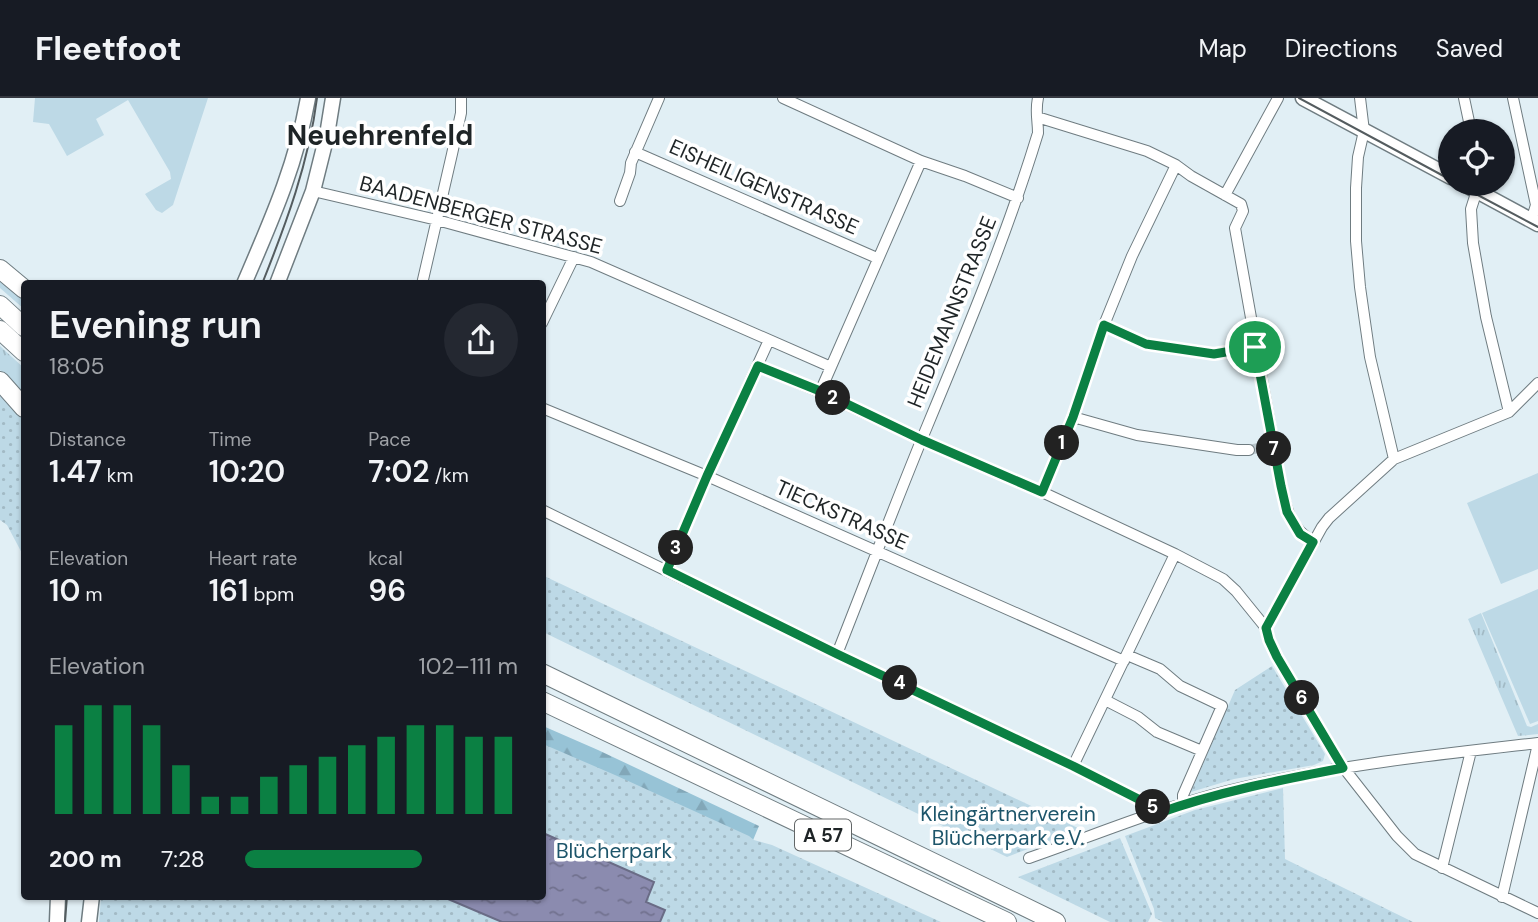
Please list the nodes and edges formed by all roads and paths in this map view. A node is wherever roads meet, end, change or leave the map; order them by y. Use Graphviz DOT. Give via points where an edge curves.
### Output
graph roads {
  1 [pos="308,98"];
  2 [pos="333,98"];
  3 [pos="461,98"];
  4 [pos="659,98"];
  5 [pos="783,98"];
  6 [pos="1038,98"];
  7 [pos="1278,98"];
  8 [pos="1303,98"];
  9 [pos="1360,98"];
  10 [pos="1464,98"];
  11 [pos="1513,98"];
  12 [pos="1037,117"];
  13 [pos="1468,119"];
  14 [pos="1364,131"];
  15 [pos="635,152"];
  16 [pos="921,161"];
  17 [pos="1176,165"];
  18 [pos="1438,170"];
  19 [pos="313,191"];
  20 [pos="1225,195"];
  21 [pos="1472,196"];
  22 [pos="1490,196"];
  23 [pos="1018,198"];
  24 [pos="620,201"];
  25 [pos="437,220"];
  26 [pos="1534,222"];
  27 [pos="574,257"];
  28 [pos="877,258"];
  29 [pos="0,269"];
  30 [pos="246,280"];
  31 [pos="279,280"];
  32 [pos="423,280"];
  33 [pos="21,286"];
  34 [pos="0,305"];
  35 [pos="546,315"];
  36 [pos="21,324"];
  37 [pos="1104,325"];
  38 [pos="0,330"];
  39 [pos="769,340"];
  40 [pos="1255,347"];
  41 [pos="21,349"];
  42 [pos="758,366"];
  43 [pos="831,367"];
  44 [pos="0,381"];
  45 [pos="1538,383"];
  46 [pos="820,391"];
  47 [pos="21,405"];
  48 [pos="546,410"];
  49 [pos="1509,412"];
  50 [pos="1073,417"];
  51 [pos="922,440"];
  52 [pos="1249,450"];
  53 [pos="1394,459"];
  54 [pos="707,476"];
  55 [pos="1042,492"];
  56 [pos="546,512"];
  57 [pos="1313,542"];
  58 [pos="877,551"];
  59 [pos="1175,554"];
  60 [pos="667,570"];
  61 [pos="1266,628"];
  62 [pos="837,654"];
  63 [pos="1126,658"];
  64 [pos="546,675"];
  65 [pos="1105,700"];
  66 [pos="546,703"];
  67 [pos="546,716"];
  68 [pos="1538,743"];
  69 [pos="639,748"];
  70 [pos="1202,751"];
  71 [pos="1471,751"];
  72 [pos="1073,766"];
  73 [pos="1343,768"];
  74 [pos="1183,804"];
  75 [pos="1156,814"];
  76 [pos="1030,858"];
  77 [pos="1442,868"];
  78 [pos="1502,897"];
  79 [pos="58,900"];
  80 [pos="92,900"];
  81 [pos="1538,913"];
  82 [pos="57,922"];
  83 [pos="89,922"];
  84 [pos="1007,922"];
  85 [pos="1056,922"];
  1 -- 30 [label="main road" via="287,180"];
  2 -- 19 [label="main road"];
  3 -- 25 [label="street"];
  4 -- 15 [label="street, EISHEILIGENSTRASSE"];
  5 -- 16 [label="street"];
  6 -- 12 [label="street, HEIDEMANNSTRASSE"];
  7 -- 20 [label="street"];
  8 -- 14 [label="main road"];
  9 -- 14 [label="street"];
  10 -- 13 [label="street"];
  11 -- 26 [label="street" via="1536,205"];
  12 -- 17 [label="street" via="1147,151"];
  12 -- 23 [label="street, HEIDEMANNSTRASSE" via="1038,133"];
  14 -- 18 [label="main road"];
  14 -- 53 [label="street" via="1356,188 1360,287 1370,357"];
  15 -- 24 [label="street, EISHEILIGENSTRASSE"];
  15 -- 28 [label="street, EISHEILIGENSTRASSE"];
  16 -- 23 [label="street"];
  16 -- 28 [label="street"];
  17 -- 20 [label="street"];
  17 -- 37 [label="street"];
  19 -- 25 [label="street, BAADENBERGER STRASSE"];
  19 -- 31 [label="main road"];
  20 -- 40 [label="street" via="1241,204 1243,211 1235,228"];
  21 -- 49 [label="street" via="1473,243"];
  22 -- 26 [label="main road"];
  23 -- 51 [label="street, HEIDEMANNSTRASSE"];
  25 -- 27 [label="street, BAADENBERGER STRASSE"];
  25 -- 32 [label="street"];
  27 -- 35 [label="street"];
  27 -- 39 [label="street, BAADENBERGER STRASSE"];
  28 -- 43 [label="street"];
  29 -- 33 [label="highway"];
  34 -- 36 [label="highway"];
  37 -- 40 [label="street" via="1146,344 1200,352"];
  37 -- 50 [label="street"];
  38 -- 41 [label="highway"];
  39 -- 42 [label="street"];
  39 -- 43 [label="street, BAADENBERGER STRASSE"];
  40 -- 57 [label="street" via="1268,446 1287,512 1300,534"];
  42 -- 46 [label="street"];
  42 -- 54 [label="street"];
  43 -- 46 [label="street"];
  44 -- 47 [label="highway"];
  45 -- 49 [label="street"];
  46 -- 51 [label="street"];
  48 -- 54 [label="street, TIECKSTRASSE"];
  49 -- 53 [label="street"];
  50 -- 52 [label="street" via="1137,435"];
  50 -- 55 [label="street"];
  51 -- 55 [label="street"];
  51 -- 58 [label="street, HEIDEMANNSTRASSE"];
  53 -- 57 [label="street" via="1329,518"];
  54 -- 58 [label="street, TIECKSTRASSE"];
  54 -- 60 [label="street"];
  55 -- 59 [label="street"];
  56 -- 60 [label="street"];
  57 -- 61 [label="street"];
  58 -- 62 [label="street, HEIDEMANNSTRASSE"];
  58 -- 63 [label="street, TIECKSTRASSE"];
  59 -- 61 [label="street" via="1223,579"];
  59 -- 63 [label="street"];
  60 -- 62 [label="street"];
  61 -- 73 [label="street" via="1277,657"];
  62 -- 72 [label="street"];
  63 -- 65 [label="street"];
  63 -- 70 [label="street, TIECKSTRASSE" via="1160,669 1180,686 1222,706"];
  64 -- 85 [label="highway, A 57"];
  65 -- 70 [label="street" via="1157,732"];
  65 -- 72 [label="street"];
  66 -- 69 [label="highway, A 57"];
  67 -- 69 [label="highway" via="613,743"];
  68 -- 71 [label="street"];
  68 -- 78 [label="street"];
  69 -- 84 [label="highway, A 57"];
  70 -- 74 [label="street"];
  71 -- 73 [label="street"];
  71 -- 77 [label="street"];
  72 -- 75 [label="street" via="1152,806"];
  73 -- 74 [label="street"];
  73 -- 77 [label="street" via="1406,845"];
  74 -- 75 [label="street"];
  75 -- 76 [label="street"];
  77 -- 78 [label="street"];
  78 -- 81 [label="street"];
  79 -- 82 [label="main road"];
  80 -- 83 [label="main road"];
}
